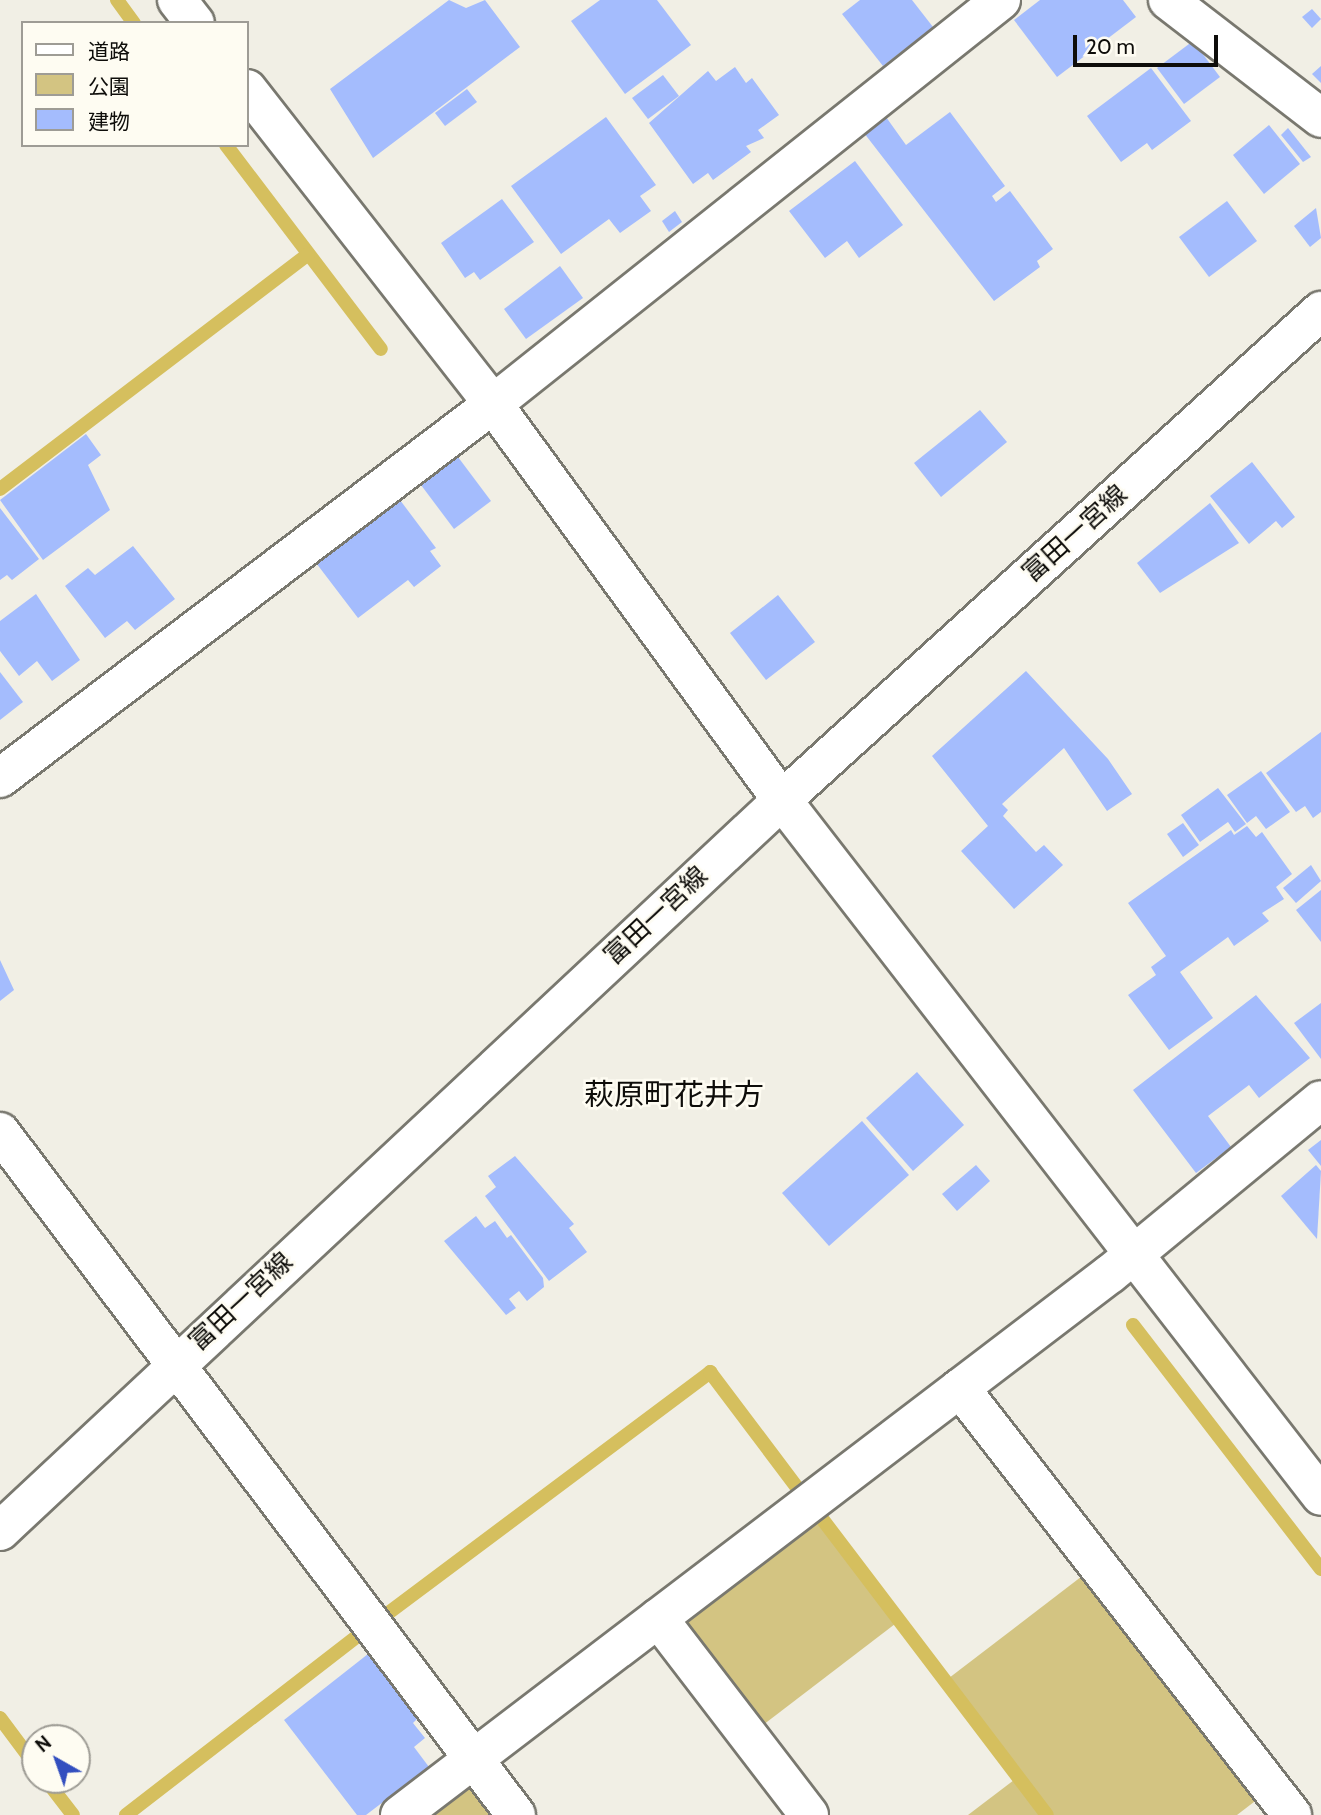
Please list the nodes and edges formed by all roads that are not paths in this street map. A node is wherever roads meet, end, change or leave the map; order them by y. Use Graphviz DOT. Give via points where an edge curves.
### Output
graph roads {
  1 [pos="177,0"];
  2 [pos="1001,0"];
  3 [pos="1168,0"];
  4 [pos="193,21"];
  5 [pos="248,90"];
  6 [pos="1321,118"];
  7 [pos="1321,311"];
  8 [pos="493,404"];
  9 [pos="0,778"];
  10 [pos="782,800"];
  11 [pos="1321,1100"];
  12 [pos="0,1132"];
  13 [pos="1135,1253"];
  14 [pos="178,1361"];
  15 [pos="960,1388"];
  16 [pos="1321,1496"];
  17 [pos="0,1531"];
  18 [pos="658,1618"];
  19 [pos="474,1759"];
  20 [pos="400,1815"];
  21 [pos="516,1815"];
  22 [pos="809,1815"];
  23 [pos="1292,1815"];
  1 -- 4 [label="street"];
  2 -- 8 [label="street"];
  3 -- 6 [label="street"];
  5 -- 8 [label="street"];
  7 -- 10 [label="street, 富田一宮線"];
  8 -- 9 [label="street"];
  8 -- 10 [label="street"];
  10 -- 13 [label="street"];
  10 -- 14 [label="street, 富田一宮線"];
  11 -- 13 [label="street"];
  12 -- 14 [label="street"];
  13 -- 15 [label="street"];
  13 -- 16 [label="street"];
  14 -- 17 [label="street, 富田一宮線"];
  14 -- 19 [label="street"];
  15 -- 18 [label="street"];
  15 -- 23 [label="street"];
  18 -- 19 [label="street"];
  18 -- 22 [label="street"];
  19 -- 20 [label="street"];
  19 -- 21 [label="street"];
}
